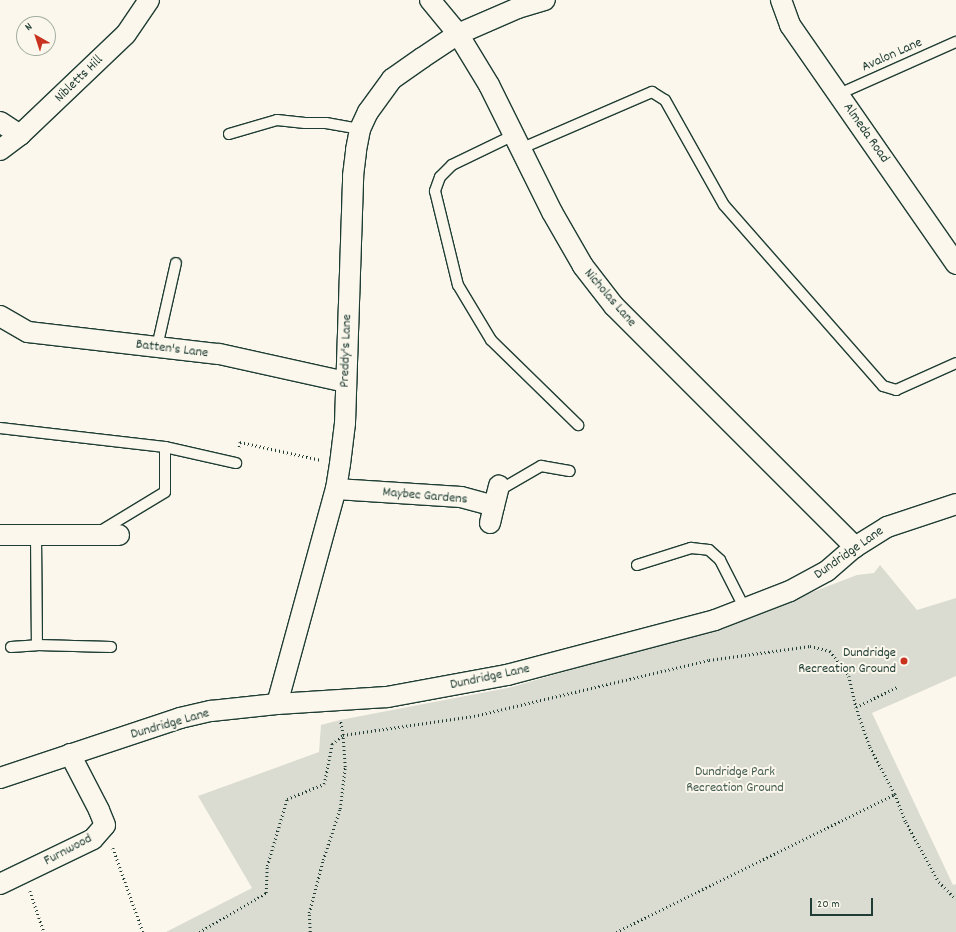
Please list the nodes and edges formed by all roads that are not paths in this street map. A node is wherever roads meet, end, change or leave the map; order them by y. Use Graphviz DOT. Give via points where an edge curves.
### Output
graph roads {
  1 [pos="149,0"];
  2 [pos="430,0"];
  3 [pos="545,0"];
  4 [pos="781,0"];
  5 [pos="458,34"];
  6 [pos="956,42"];
  7 [pos="839,94"];
  8 [pos="0,122"];
  9 [pos="360,129"];
  10 [pos="229,134"];
  11 [pos="20,135"];
  12 [pos="517,142"];
  13 [pos="0,150"];
  14 [pos="176,263"];
  15 [pos="956,264"];
  16 [pos="0,316"];
  17 [pos="157,347"];
  18 [pos="956,363"];
  19 [pos="345,382"];
  20 [pos="578,425"];
  21 [pos="0,428"];
  22 [pos="165,447"];
  23 [pos="236,463"];
  24 [pos="570,471"];
  25 [pos="336,489"];
  26 [pos="495,501"];
  27 [pos="956,504"];
  28 [pos="0,535"];
  29 [pos="36,535"];
  30 [pos="94,535"];
  31 [pos="119,535"];
  32 [pos="855,547"];
  33 [pos="637,565"];
  34 [pos="745,608"];
  35 [pos="37,645"];
  36 [pos="11,647"];
  37 [pos="111,647"];
  38 [pos="277,704"];
  39 [pos="70,754"];
  40 [pos="0,778"];
  41 [pos="0,884"];
  1 -- 11 [label="street, Nibletts Hill" via="126,34"];
  2 -- 5 [label="street, Nicholas Lane"];
  3 -- 5 [label="street, Preddy's Lane" via="518,8"];
  4 -- 7 [label="street, Almeda Road" via="790,25"];
  5 -- 9 [label="street, Preddy's Lane" via="392,80 368,112"];
  5 -- 12 [label="street, Nicholas Lane" via="489,85"];
  6 -- 7 [label="lane, Avalon Lane"];
  7 -- 15 [label="street, Almeda Road"];
  8 -- 11 [label="street"];
  9 -- 10 [label="lane" via="326,123 277,120"];
  9 -- 19 [label="street, Preddy's Lane" via="353,176"];
  11 -- 13 [label="street, Nibletts Hill"];
  12 -- 18 [label="lane" via="652,92 665,100 724,205 883,386 896,390"];
  12 -- 20 [label="lane" via="452,165 440,177 435,191 458,285 491,340"];
  12 -- 32 [label="street, Nicholas Lane" via="583,266 614,306"];
  14 -- 17 [label="lane"];
  16 -- 17 [label="street, Batten's Lane" via="28,332"];
  17 -- 19 [label="street, Batten's Lane" via="219,354"];
  19 -- 25 [label="street, Preddy's Lane" via="344,423"];
  21 -- 22 [label="lane"];
  22 -- 23 [label="lane"];
  22 -- 30 [label="lane" via="165,492"];
  24 -- 26 [label="lane" via="541,466"];
  25 -- 26 [label="street, Maybec Gardens"];
  25 -- 38 [label="street, Preddy's Lane"];
  27 -- 32 [label="street, Dundridge Lane" via="887,527"];
  28 -- 29 [label="street"];
  29 -- 30 [label="street"];
  29 -- 35 [label="lane"];
  30 -- 31 [label="street"];
  32 -- 34 [label="street, Dundridge Lane" via="827,571 790,591"];
  33 -- 34 [label="lane" via="691,548 709,550 720,560"];
  34 -- 38 [label="street, Dundridge Lane" via="715,620 507,675 387,697"];
  35 -- 36 [label="lane"];
  35 -- 37 [label="lane"];
  38 -- 39 [label="street, Dundridge Lane" via="211,711 180,718"];
  39 -- 40 [label="street, Dundridge Lane"];
  39 -- 41 [label="street, Furnwood" via="105,824 93,839"];
}
